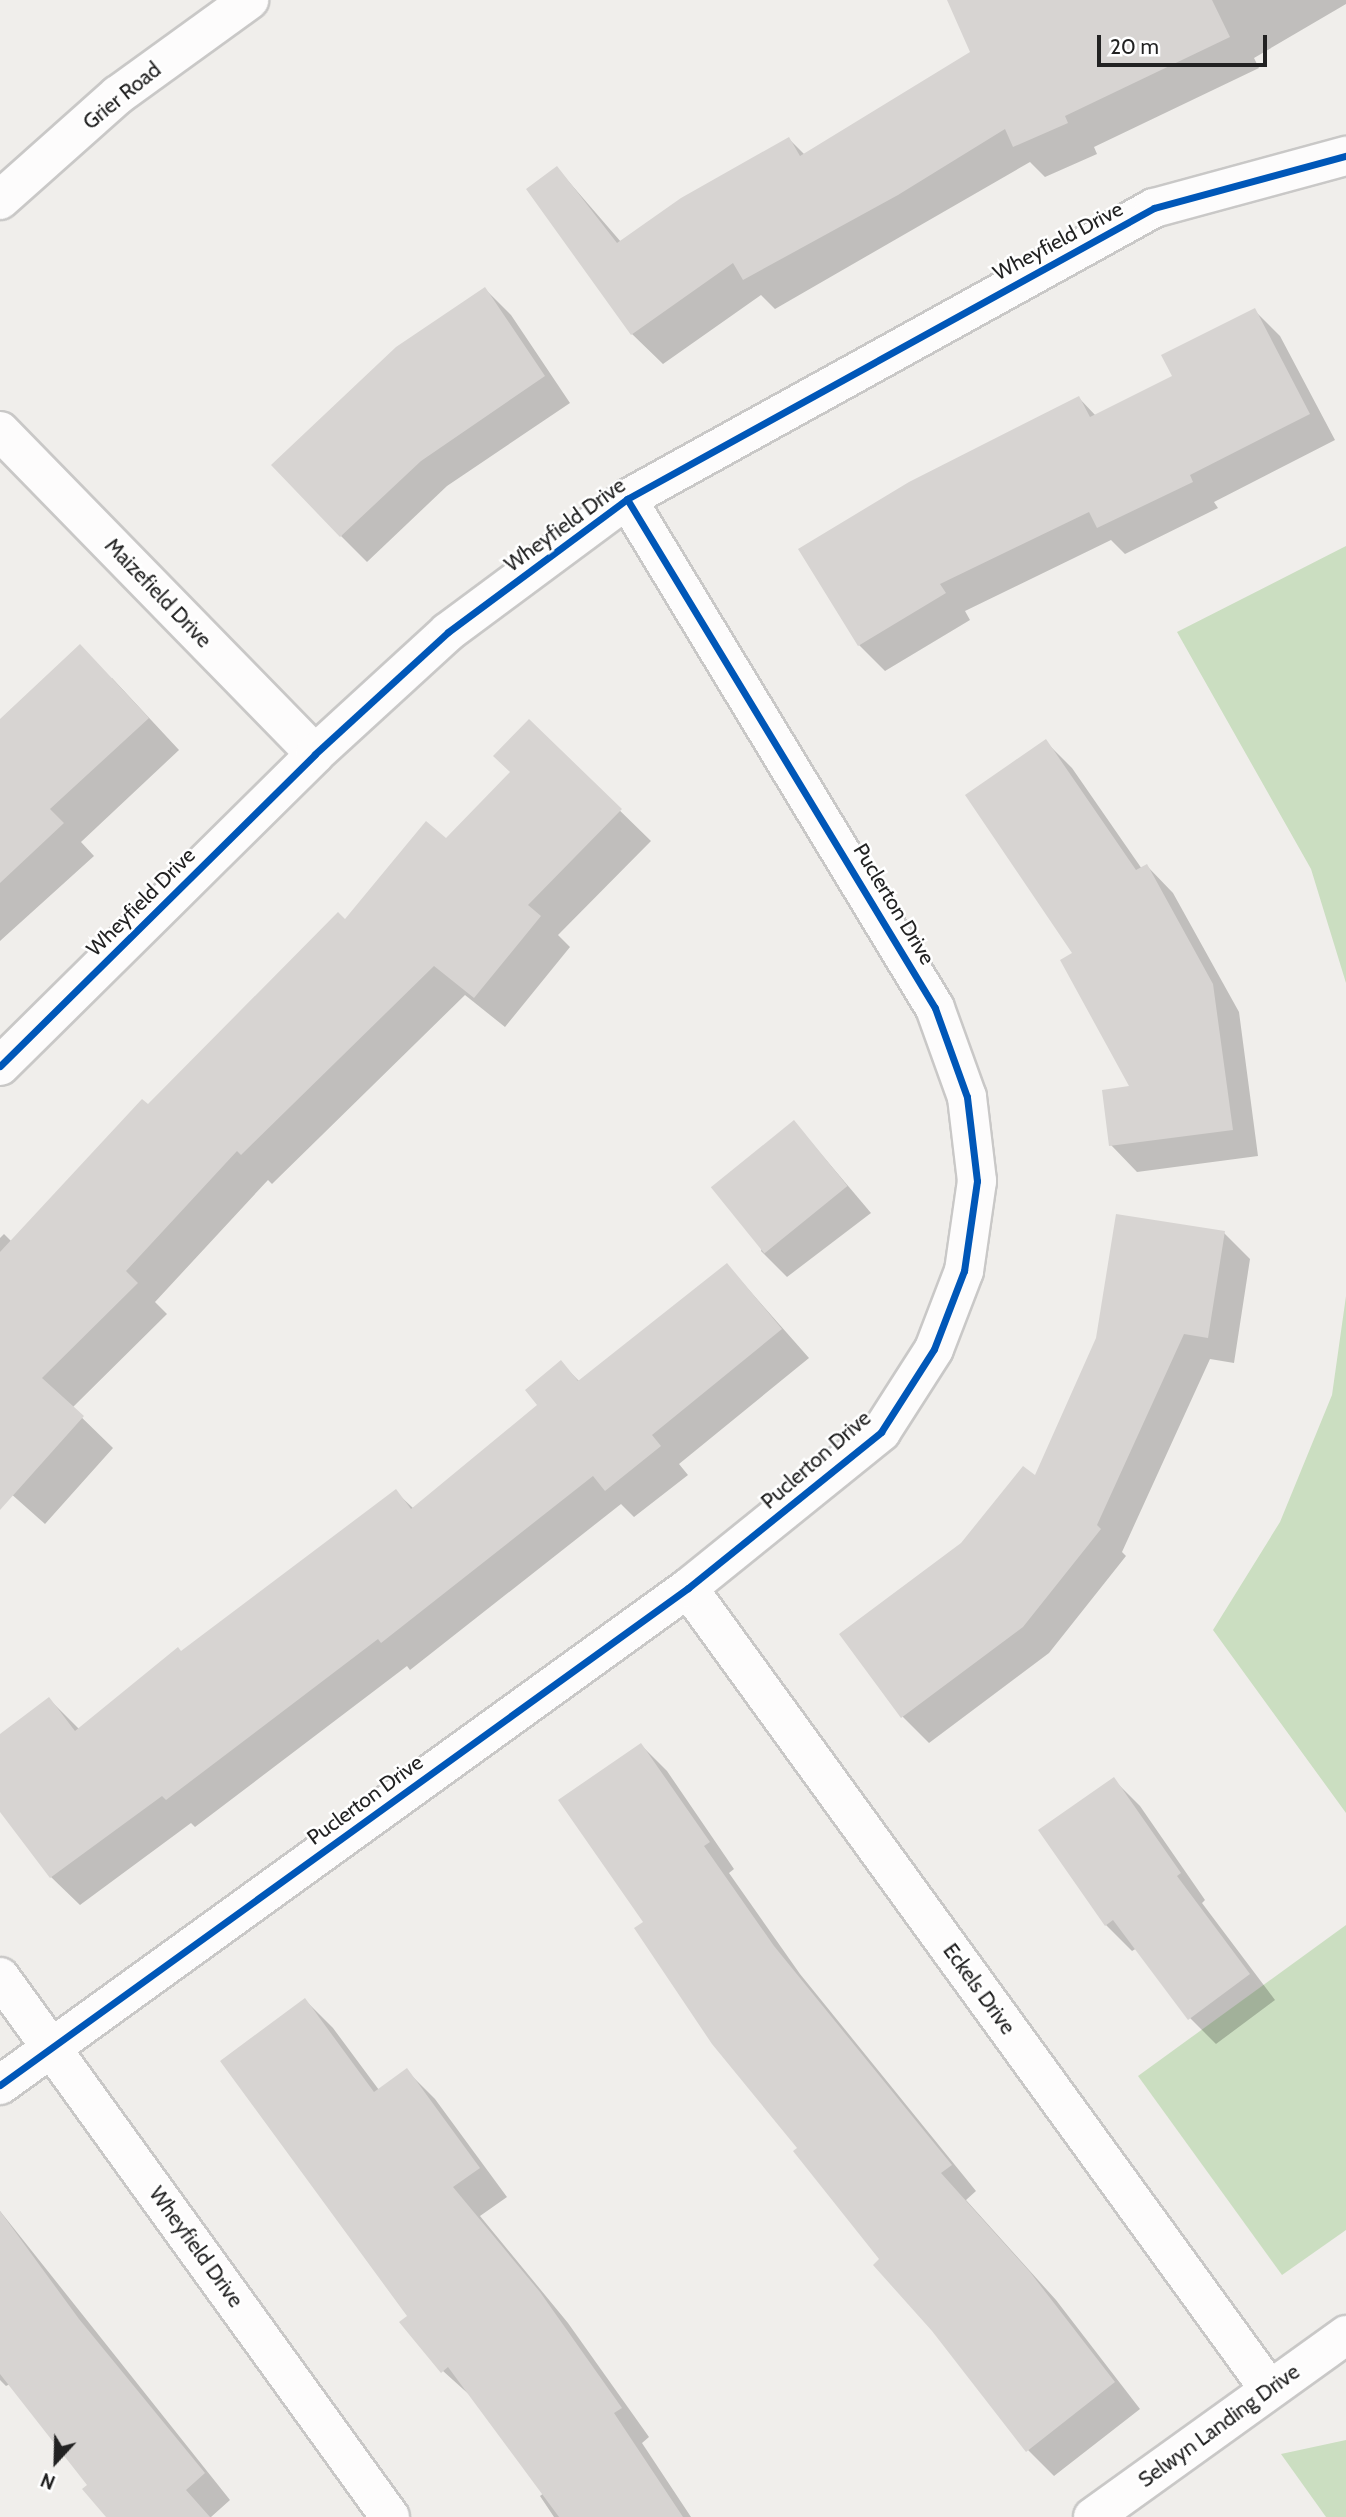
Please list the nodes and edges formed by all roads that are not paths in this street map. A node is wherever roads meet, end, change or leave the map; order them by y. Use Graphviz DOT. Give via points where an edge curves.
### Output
graph roads {
  1 [pos="250,0"];
  2 [pos="1346,156"];
  3 [pos="0,200"];
  4 [pos="0,431"];
  5 [pos="627,499"];
  6 [pos="315,754"];
  7 [pos="0,1066"];
  8 [pos="688,1588"];
  9 [pos="0,1977"];
  10 [pos="52,2048"];
  11 [pos="0,2085"];
  12 [pos="1346,2335"];
  13 [pos="1269,2389"];
  14 [pos="390,2517"];
  15 [pos="1093,2517"];
  1 -- 3 [label="street, Grier Road" via="118,95"];
  2 -- 5 [label="street, Wheyfield Drive" via="1154,208"];
  4 -- 6 [label="street, Maizefield Drive"];
  5 -- 6 [label="street, Wheyfield Drive" via="448,632"];
  5 -- 8 [label="street, Puclerton Drive" via="935,1008 967,1097 977,1181 964,1271 934,1349 881,1432"];
  6 -- 7 [label="street, Wheyfield Drive"];
  8 -- 10 [label="street, Puclerton Drive"];
  8 -- 13 [label="street, Eckels Drive"];
  9 -- 10 [label="street, Wheyfield Drive"];
  10 -- 11 [label="street, Puclerton Drive"];
  10 -- 14 [label="street, Wheyfield Drive"];
  12 -- 13 [label="street, Selwyn Landing Drive"];
  13 -- 15 [label="street, Selwyn Landing Drive"];
}
